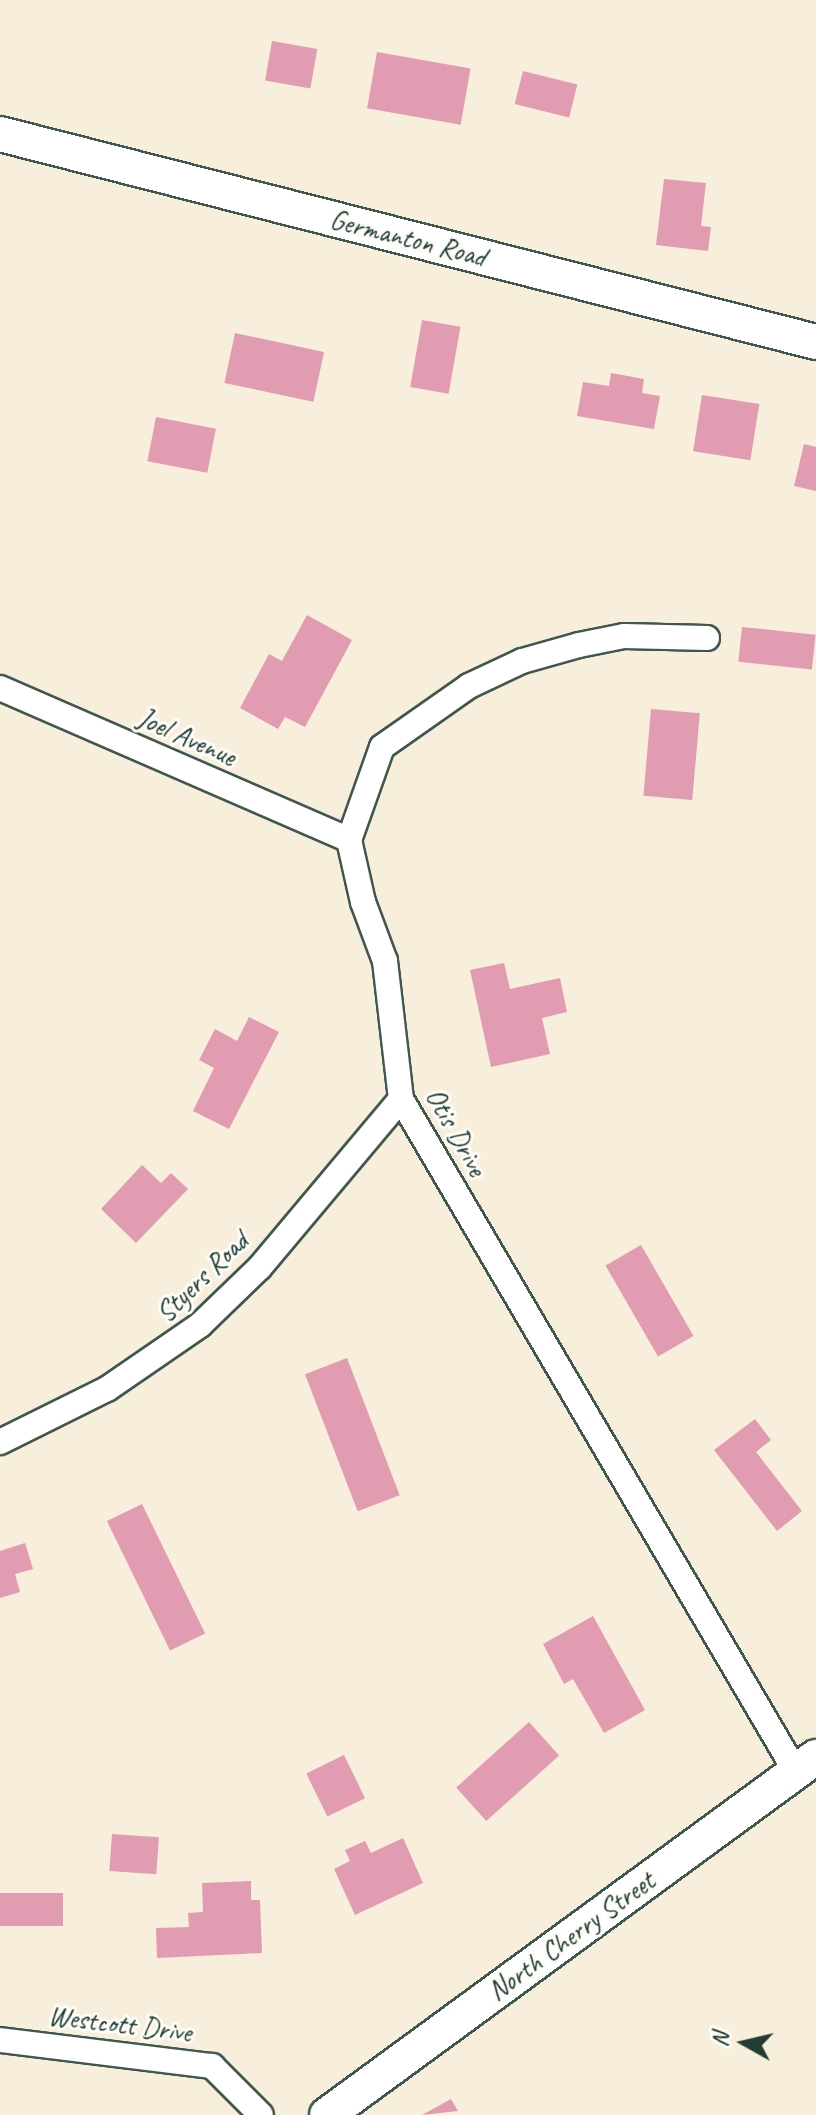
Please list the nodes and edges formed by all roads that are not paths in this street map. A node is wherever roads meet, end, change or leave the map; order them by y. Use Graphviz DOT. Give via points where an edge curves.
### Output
graph roads {
  1 [pos="0,134"];
  2 [pos="816,342"];
  3 [pos="707,638"];
  4 [pos="0,688"];
  5 [pos="349,840"];
  6 [pos="401,1099"];
  7 [pos="0,1442"];
  8 [pos="806,1764"];
  9 [pos="0,2040"];
  10 [pos="261,2115"];
  11 [pos="327,2115"];
  1 -- 2 [label="main road, Germanton Road"];
  3 -- 5 [label="street" via="624,636 579,645 522,661 469,686 382,747"];
  4 -- 5 [label="street, Joel Avenue"];
  5 -- 6 [label="street, Otis Drive" via="363,902 385,961"];
  6 -- 7 [label="street, Styers Road" via="260,1267 200,1325 107,1389"];
  6 -- 8 [label="street, Otis Drive"];
  8 -- 11 [label="main road, North Cherry Street"];
  9 -- 10 [label="street, Westcott Drive" via="212,2066"];
}
